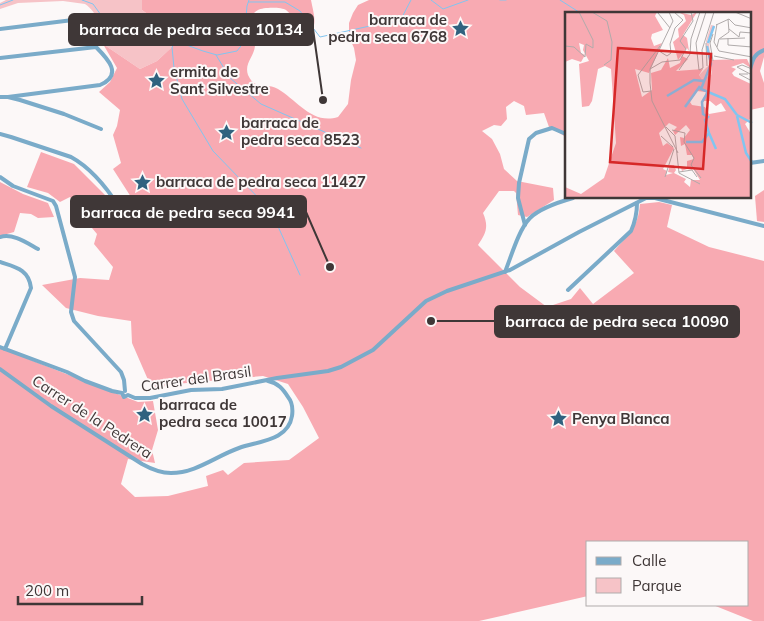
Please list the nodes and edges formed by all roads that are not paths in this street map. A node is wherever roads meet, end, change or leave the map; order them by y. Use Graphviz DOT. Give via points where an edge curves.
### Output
graph roads {
  1 [pos="81,20"];
  2 [pos="0,30"];
  3 [pos="764,50"];
  4 [pos="0,58"];
  5 [pos="752,63"];
  6 [pos="8,97"];
  7 [pos="0,98"];
  8 [pos="101,129"];
  9 [pos="0,134"];
  10 [pos="565,134"];
  11 [pos="0,177"];
  12 [pos="569,199"];
  13 [pos="644,199"];
  14 [pos="659,199"];
  15 [pos="637,203"];
  16 [pos="119,207"];
  17 [pos="525,225"];
  18 [pos="764,226"];
  19 [pos="0,237"];
  20 [pos="38,249"];
  21 [pos="0,262"];
  22 [pos="504,272"];
  23 [pos="568,290"];
  24 [pos="2,348"];
  25 [pos="0,369"];
  26 [pos="268,381"];
  27 [pos="123,392"];
  1 -- 2 [label="street"];
  3 -- 5 [label="street" via="758,52"];
  4 -- 6 [label="street" via="96,47 112,68 110,78 103,84"];
  6 -- 7 [label="street"];
  6 -- 8 [label="street"];
  9 -- 16 [label="street" via="78,160 108,190"];
  10 -- 17 [label="street" via="552,128 528,139 518,198"];
  11 -- 27 [label="street" via="12,186 53,201 56,206 75,277 72,316 121,372"];
  12 -- 17 [label="street" via="543,210"];
  13 -- 15 [label="street, Carrer del Brasil"];
  14 -- 18 [label="street"];
  15 -- 22 [label="street, Carrer del Brasil"];
  15 -- 23 [label="street" via="631,231"];
  17 -- 22 [label="street"];
  19 -- 20 [label="street" via="11,236"];
  21 -- 24 [label="street" via="22,270 29,278 31,288"];
  22 -- 26 [label="street, Carrer del Brasil" via="426,301 373,350 341,367"];
  24 -- 27 [label="street, Carrer del Brasil" via="29,356 112,392"];
  25 -- 26 [label="street, Carrer de la Pedrera" via="142,464 170,473 203,466 240,447 282,433 290,423 292,404 278,384"];
  26 -- 27 [label="street, Carrer del Brasil" via="150,398 124,396"];
}
